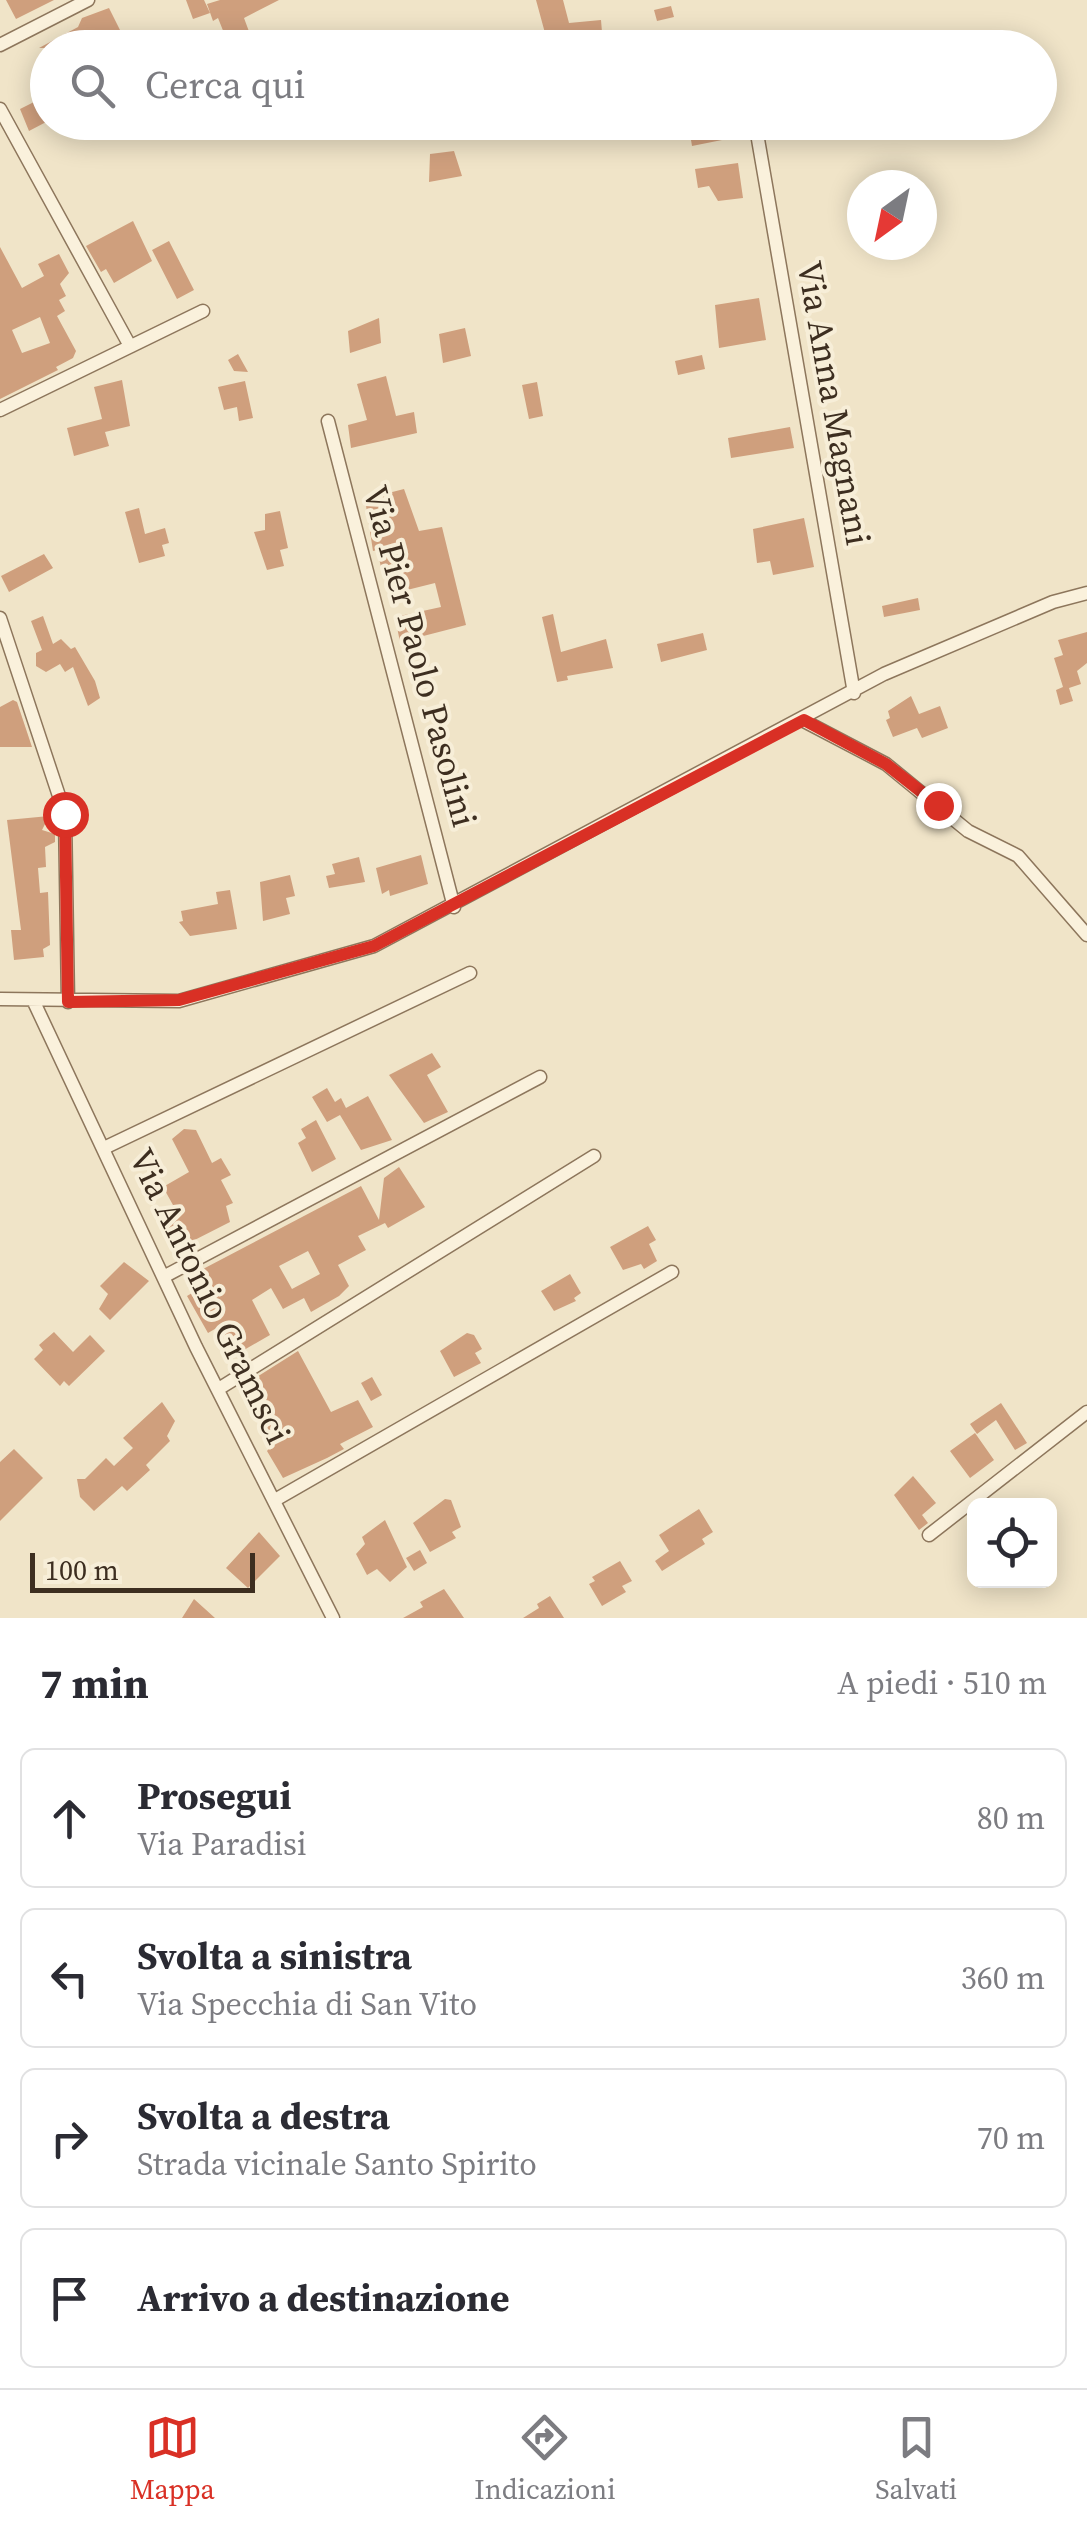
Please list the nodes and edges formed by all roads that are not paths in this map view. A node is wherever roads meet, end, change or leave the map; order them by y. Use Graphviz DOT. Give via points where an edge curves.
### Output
graph roads {
  1 [pos="88,0"];
  2 [pos="0,45"];
  3 [pos="0,110"];
  4 [pos="757,140"];
  5 [pos="203,311"];
  6 [pos="130,346"];
  7 [pos="0,410"];
  8 [pos="328,421"];
  9 [pos="1087,593"];
  10 [pos="0,618"];
  11 [pos="854,693"];
  12 [pos="804,720"];
  13 [pos="454,907"];
  14 [pos="1087,935"];
  15 [pos="470,973"];
  16 [pos="0,999"];
  17 [pos="34,1000"];
  18 [pos="68,1002"];
  19 [pos="540,1077"];
  20 [pos="104,1148"];
  21 [pos="594,1156"];
  22 [pos="672,1272"];
  23 [pos="165,1276"];
  24 [pos="220,1388"];
  25 [pos="1087,1412"];
  26 [pos="276,1500"];
  27 [pos="929,1535"];
  28 [pos="333,1618"];
  1 -- 2 [label="street"];
  3 -- 6 [label="street"];
  4 -- 11 [label="street, Via Anna Magnani"];
  5 -- 6 [label="street"];
  6 -- 7 [label="street"];
  8 -- 13 [label="street, Via Pier Paolo Pasolini"];
  9 -- 11 [label="street" via="901,667"];
  10 -- 18 [label="street" via="65,814"];
  11 -- 12 [label="street"];
  12 -- 13 [label="street"];
  12 -- 14 [label="street" via="886,764 968,832 1018,856"];
  13 -- 18 [label="street" via="374,946 179,1000"];
  15 -- 20 [label="street"];
  16 -- 17 [label="street"];
  17 -- 18 [label="street"];
  17 -- 20 [label="street, Via Antonio Gramsci"];
  19 -- 23 [label="street"];
  20 -- 23 [label="street, Via Antonio Gramsci"];
  21 -- 24 [label="street"];
  22 -- 26 [label="street"];
  23 -- 24 [label="street, Via Antonio Gramsci"];
  24 -- 26 [label="street, Via Antonio Gramsci"];
  25 -- 27 [label="street"];
  26 -- 28 [label="street, Via Antonio Gramsci"];
}
